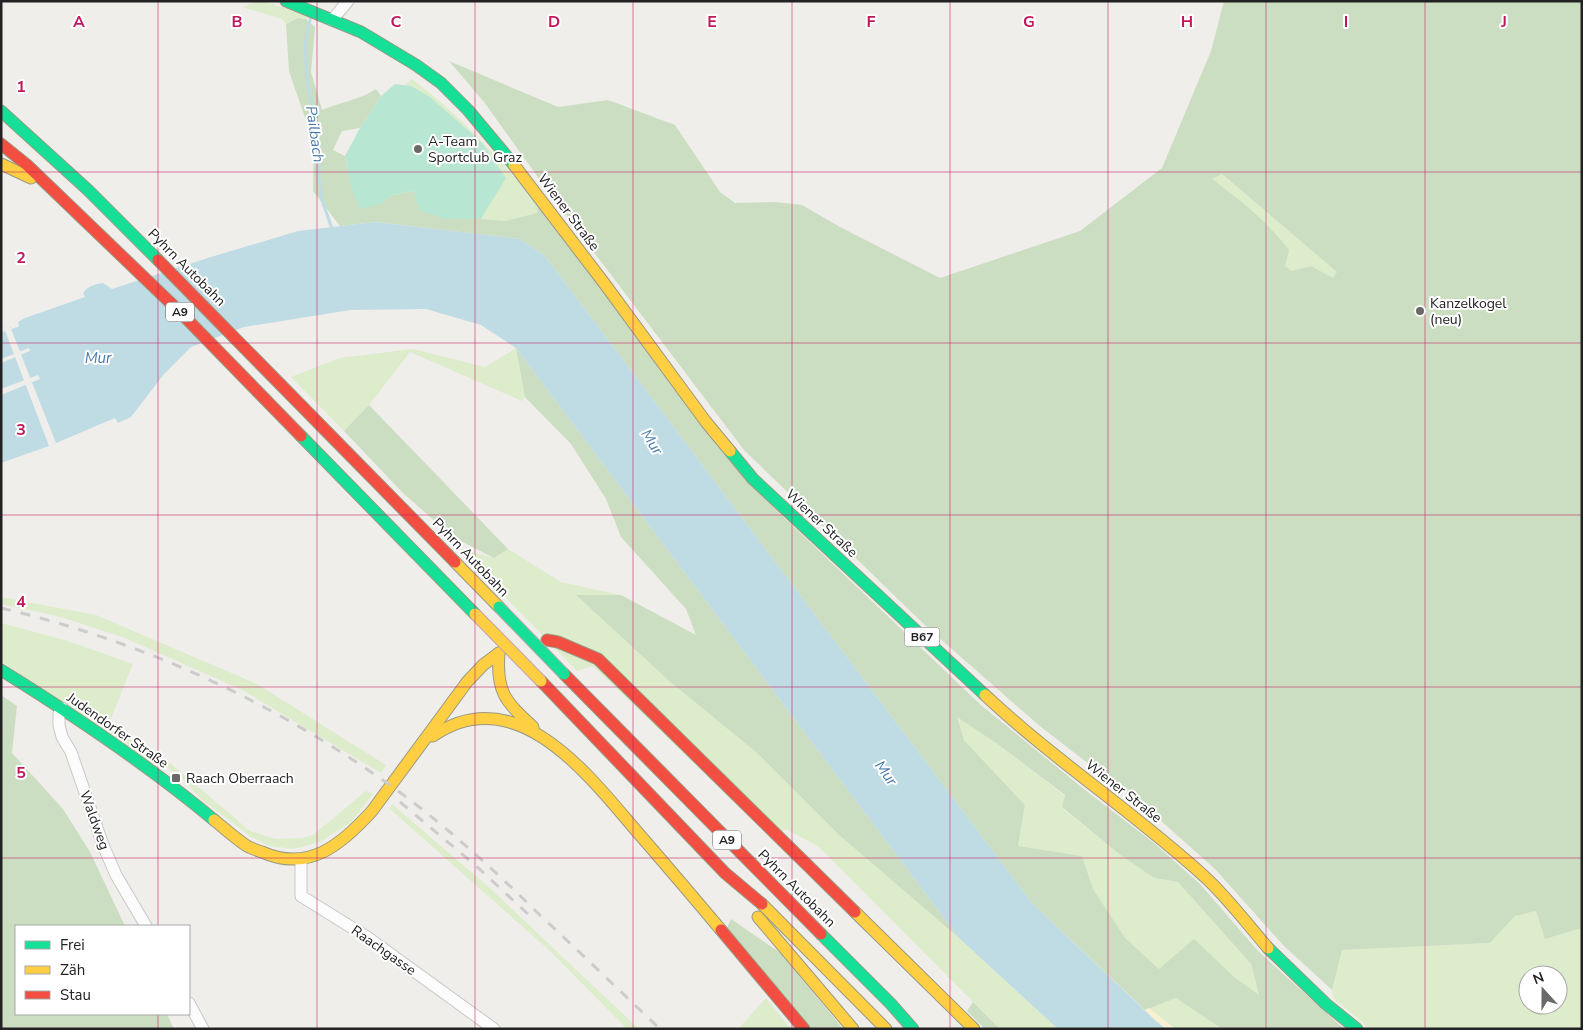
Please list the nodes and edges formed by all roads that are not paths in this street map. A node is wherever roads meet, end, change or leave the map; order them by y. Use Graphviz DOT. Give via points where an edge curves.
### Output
graph roads {
  1 [pos="286,1"];
  2 [pos="348,1"];
  3 [pos="332,20"];
  4 [pos="1,102"];
  5 [pos="1,111"];
  6 [pos="17,124"];
  7 [pos="1,144"];
  8 [pos="1,164"];
  9 [pos="57,195"];
  10 [pos="547,640"];
  11 [pos="1,670"];
  12 [pos="62,708"];
  13 [pos="547,740"];
  14 [pos="422,745"];
  15 [pos="306,858"];
  16 [pos="725,873"];
  17 [pos="145,925"];
  18 [pos="891,1004"];
  19 [pos="190,1005"];
  20 [pos="202,1029"];
  21 [pos="494,1029"];
  22 [pos="804,1029"];
  23 [pos="852,1029"];
  24 [pos="886,1029"];
  25 [pos="913,1029"];
  26 [pos="922,1029"];
  27 [pos="974,1029"];
  28 [pos="1357,1029"];
  1 -- 3 [label="main road, Wiener Straße / B67"];
  2 -- 3 [label="street"];
  3 -- 28 [label="main road, Wiener Straße / B67" via="361,32 416,65 441,83 468,110 539,197 706,422 753,479 1012,721 1206,878 1272,953"];
  4 -- 6 [label="main road"];
  5 -- 6 [label="main road, Pyhrn Autobahn / A9"];
  6 -- 18 [label="main road, Pyhrn Autobahn / A9, bridge" via="88,190 329,432"];
  7 -- 9 [label="main road, A9" via="28,165"];
  8 -- 9 [label="main road"];
  9 -- 16 [label="main road, A9, bridge" via="180,312"];
  10 -- 27 [label="main road" via="598,659"];
  11 -- 12 [label="main road, Judendorfer Straße"];
  12 -- 15 [label="main road, Judendorfer Straße" via="168,782 245,845 271,857"];
  12 -- 17 [label="street, Waldweg" via="59,714 62,737 71,752 103,845 116,875"];
  13 -- 14 [label="main road" via="511,722 486,717 450,725"];
  13 -- 14 [label="main road, Judendorfer Straße" via="506,700 498,680 499,653 481,666"];
  13 -- 22 [label="main road" via="607,798"];
  14 -- 15 [label="main road, Judendorfer Straße" via="371,815 351,835 340,844"];
  15 -- 21 [label="street, Raachgasse" via="301,896 367,937"];
  16 -- 23 [label="main road"];
  16 -- 24 [label="main road, A9" via="764,906"];
  18 -- 25 [label="main road, Pyhrn Autobahn / A9"];
  18 -- 26 [label="main road"];
  19 -- 20 [label="street"];
}
